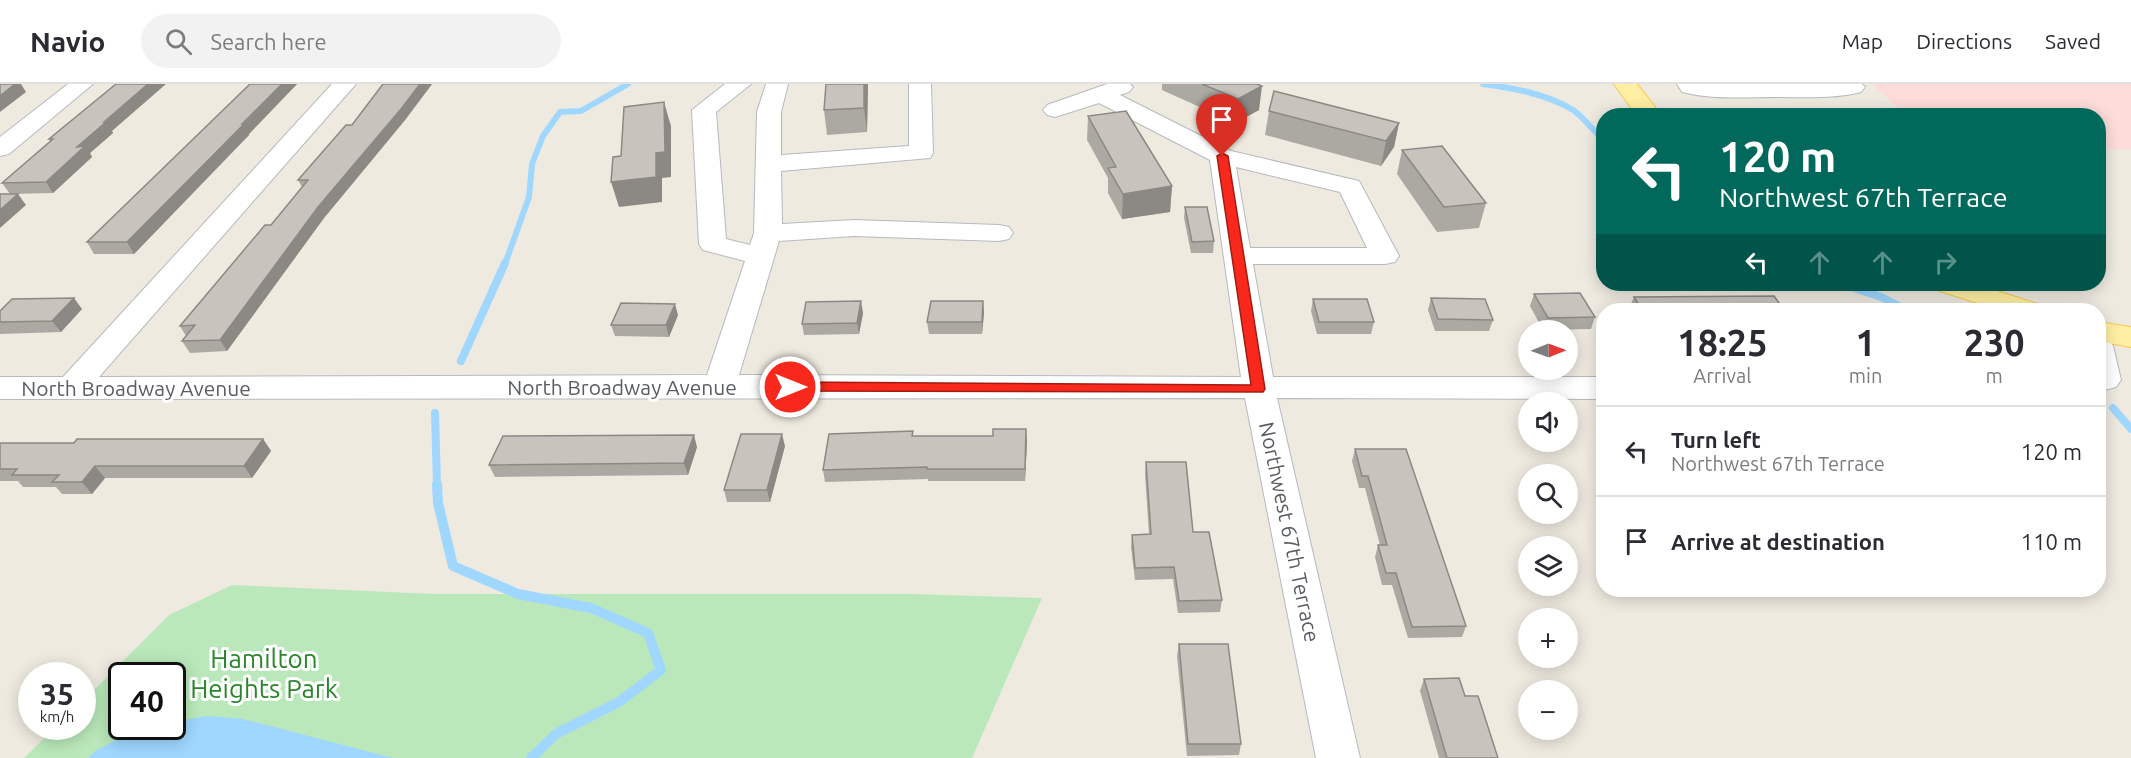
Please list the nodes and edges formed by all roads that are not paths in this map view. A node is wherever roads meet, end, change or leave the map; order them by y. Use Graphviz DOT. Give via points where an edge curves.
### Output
graph roads {
  1 [pos="82,84"];
  2 [pos="345,84"];
  3 [pos="740,84"];
  4 [pos="777,84"];
  5 [pos="920,84"];
  6 [pos="1625,84"];
  7 [pos="1688,84"];
  8 [pos="1850,84"];
  9 [pos="1770,87"];
  10 [pos="1114,89"];
  11 [pos="1644,108"];
  12 [pos="1790,108"];
  13 [pos="1055,110"];
  14 [pos="0,149"];
  15 [pos="1222,156"];
  16 [pos="767,164"];
  17 [pos="999,233"];
  18 [pos="765,245"];
  19 [pos="1237,256"];
  20 [pos="1969,291"];
  21 [pos="2006,303"];
  22 [pos="2106,332"];
  23 [pos="2131,337"];
  24 [pos="2106,365"];
  25 [pos="2112,380"];
  26 [pos="720,386"];
  27 [pos="0,388"];
  28 [pos="71,388"];
  29 [pos="1596,388"];
  30 [pos="1258,389"];
  31 [pos="1338,758"];
  1 -- 14 [label="street"];
  2 -- 28 [label="street"];
  3 -- 18 [label="street" via="704,110 713,244"];
  4 -- 16 [label="street" via="769,111"];
  5 -- 16 [label="street" via="921,153"];
  6 -- 11 [label="main road"];
  7 -- 9 [label="street" via="1711,90"];
  8 -- 9 [label="street" via="1853,87 1840,90"];
  9 -- 12 [label="street"];
  10 -- 13 [label="street"];
  10 -- 15 [label="street"];
  15 -- 19 [label="street, Northwest 67th Terrace"];
  15 -- 19 [label="street" via="1350,187 1385,256"];
  16 -- 18 [label="street"];
  17 -- 18 [label="street" via="854,228"];
  18 -- 26 [label="street"];
  19 -- 30 [label="street, Northwest 67th Terrace"];
  20 -- 21 [label="main road"];
  22 -- 23 [label="main road"];
  24 -- 25 [label="street"];
  26 -- 28 [label="street, North Broadway Avenue"];
  26 -- 30 [label="street, North Broadway Avenue"];
  27 -- 28 [label="street, North Broadway Avenue"];
  29 -- 30 [label="street, North Broadway Avenue"];
  30 -- 31 [label="street, Northwest 67th Terrace"];
}
